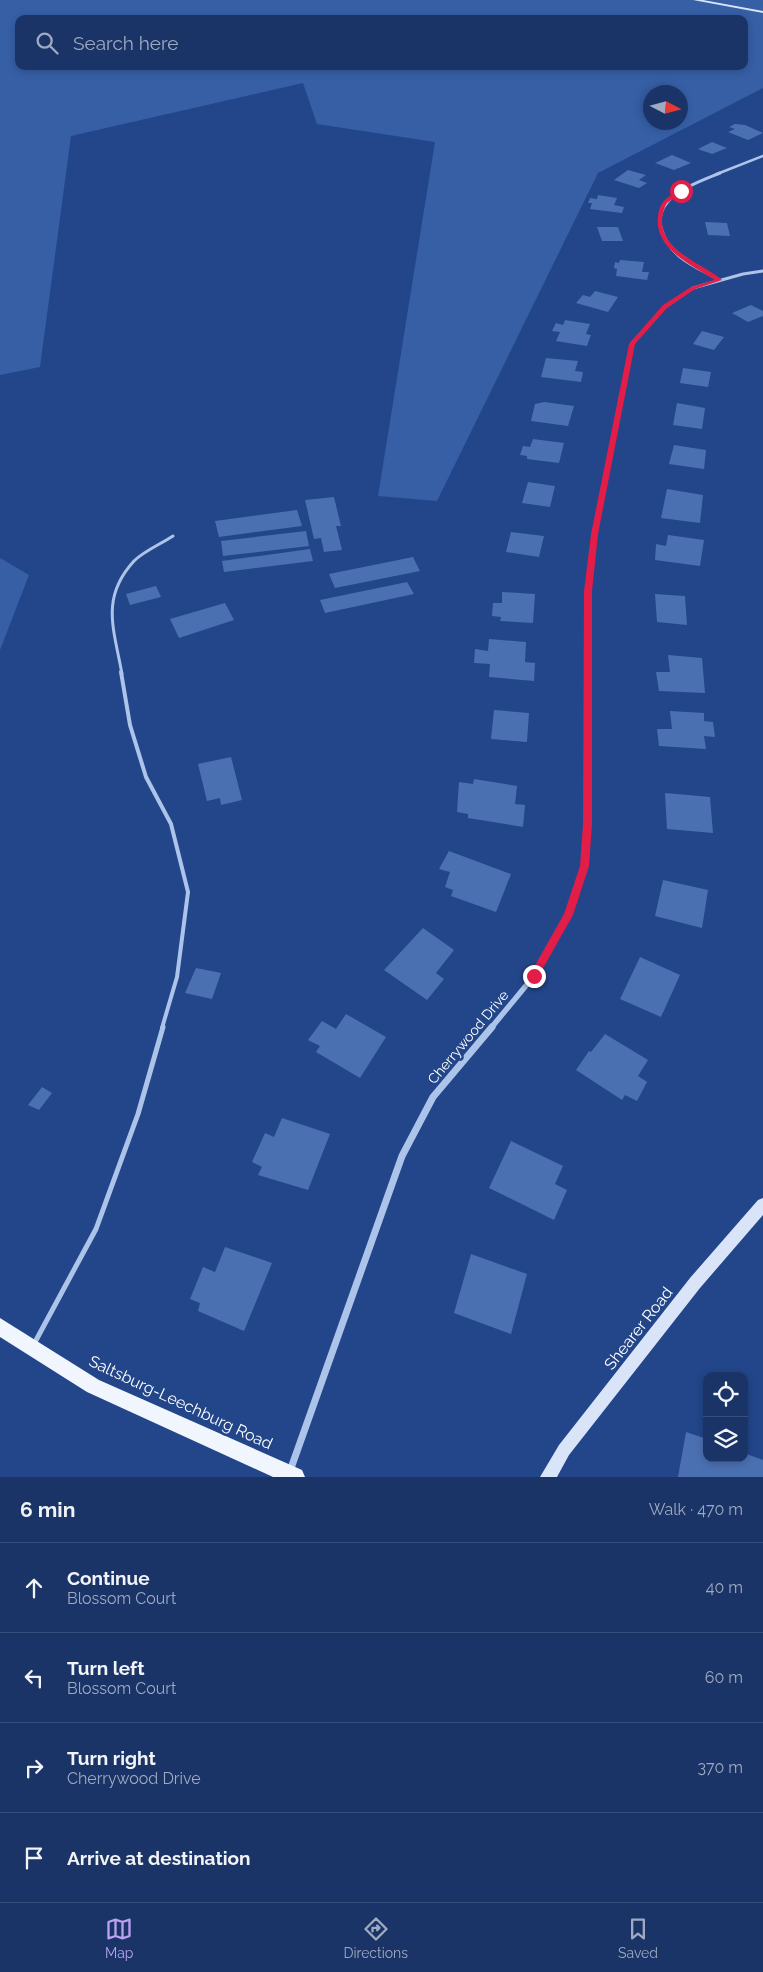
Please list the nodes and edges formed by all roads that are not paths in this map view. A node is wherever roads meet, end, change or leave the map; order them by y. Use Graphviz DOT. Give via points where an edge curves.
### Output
graph roads {
  1 [pos="696,0"];
  2 [pos="763,12"];
  3 [pos="763,156"];
  4 [pos="763,272"];
  5 [pos="720,280"];
  6 [pos="173,536"];
  7 [pos="763,1205"];
  8 [pos="0,1327"];
  9 [pos="32,1347"];
  10 [pos="292,1475"];
  11 [pos="548,1477"];
  1 -- 2 [label="street"];
  3 -- 5 [label="street" via="681,191 664,203 660,212 659,225 667,242 676,252"];
  4 -- 5 [label="street, Cherrywood Drive"];
  5 -- 10 [label="street, Cherrywood Drive" via="693,288 665,306 632,344 595,534 588,591 588,824 584,866 569,915 534,976 433,1097 402,1156"];
  6 -- 9 [label="lane" via="134,560 115,588 111,609 130,725 146,777 171,824 188,892 176,976 138,1114 96,1229"];
  7 -- 11 [label="street, Shearer Road" via="564,1450"];
  8 -- 9 [label="main road, Saltsburg-Leechburg Road"];
  9 -- 10 [label="main road, Saltsburg-Leechburg Road" via="93,1386"];
}
